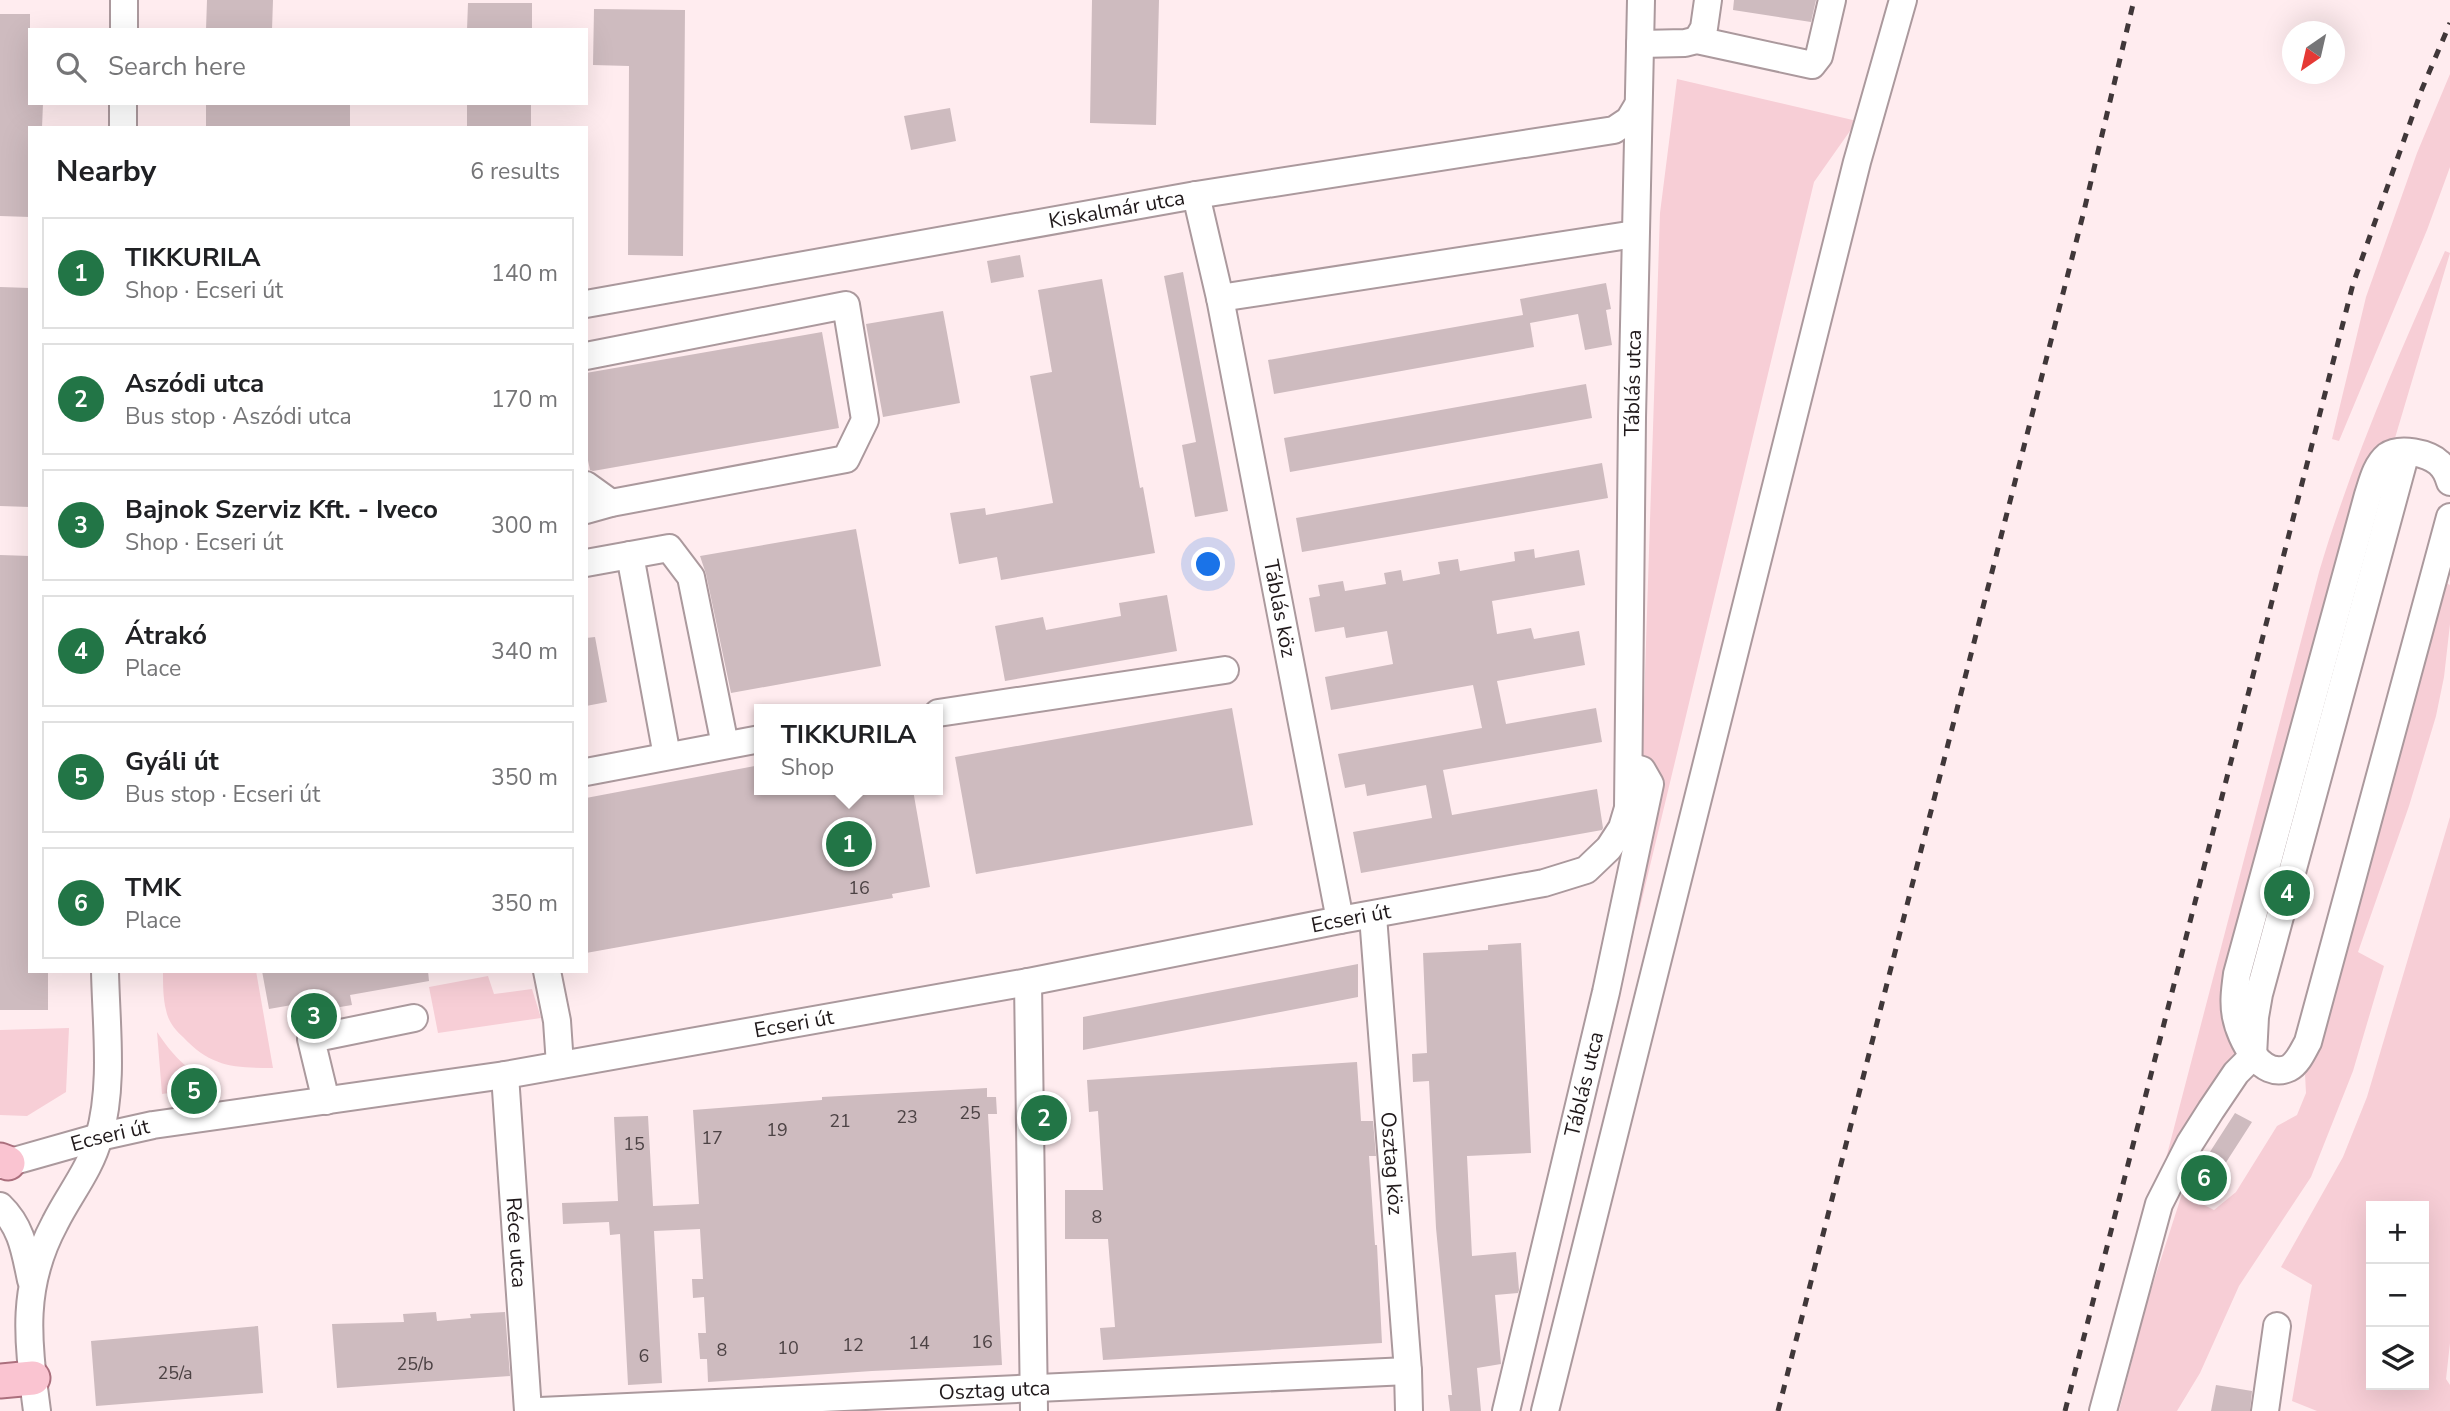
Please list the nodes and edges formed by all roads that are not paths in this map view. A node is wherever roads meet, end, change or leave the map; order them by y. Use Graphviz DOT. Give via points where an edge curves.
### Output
graph roads {
  1 [pos="124,0"];
  2 [pos="1641,0"];
  3 [pos="1708,0"];
  4 [pos="1832,0"];
  5 [pos="1903,0"];
  6 [pos="124,28"];
  7 [pos="1697,40"];
  8 [pos="1640,44"];
  9 [pos="123,105"];
  10 [pos="1638,105"];
  11 [pos="123,126"];
  12 [pos="1196,195"];
  13 [pos="1635,234"];
  14 [pos="1220,298"];
  15 [pos="588,304"];
  16 [pos="588,356"];
  17 [pos="2450,482"];
  18 [pos="588,488"];
  19 [pos="599,506"];
  20 [pos="2450,517"];
  21 [pos="630,555"];
  22 [pos="588,563"];
  23 [pos="1225,670"];
  24 [pos="943,712"];
  25 [pos="754,740"];
  26 [pos="725,745"];
  27 [pos="667,756"];
  28 [pos="1629,766"];
  29 [pos="588,772"];
  30 [pos="1586,870"];
  31 [pos="1373,916"];
  32 [pos="1340,920"];
  33 [pos="105,973"];
  34 [pos="547,973"];
  35 [pos="1028,982"];
  36 [pos="414,1018"];
  37 [pos="2253,1056"];
  38 [pos="560,1065"];
  39 [pos="505,1075"];
  40 [pos="326,1101"];
  41 [pos="99,1137"];
  42 [pos="3,1163"];
  43 [pos="0,1206"];
  44 [pos="32,1282"];
  45 [pos="2277,1326"];
  46 [pos="1408,1371"];
  47 [pos="33,1378"];
  48 [pos="0,1381"];
  49 [pos="1034,1399"];
  50 [pos="37,1411"];
  51 [pos="528,1411"];
  52 [pos="540,1411"];
  53 [pos="1409,1411"];
  54 [pos="1506,1411"];
  55 [pos="1545,1411"];
  56 [pos="2103,1411"];
  57 [pos="2265,1411"];
  1 -- 6 [label="street"];
  2 -- 8 [label="street, Táblás utca"];
  3 -- 7 [label="street" via="1704,28"];
  4 -- 7 [label="street" via="1819,56 1812,65"];
  5 -- 55 [label="street" via="1857,162"];
  7 -- 8 [label="street"];
  8 -- 10 [label="street, Táblás utca"];
  9 -- 11 [label="street"];
  10 -- 12 [label="street, Kiskalmár utca" via="1629,120 1614,130"];
  10 -- 13 [label="street, Táblás utca"];
  12 -- 14 [label="street, Táblás köz"];
  12 -- 15 [label="street, Kiskalmár utca"];
  13 -- 14 [label="street"];
  13 -- 28 [label="street, Táblás utca"];
  14 -- 32 [label="street, Táblás köz"];
  16 -- 19 [label="street" via="846,305 865,420 846,459"];
  17 -- 37 [label="street" via="2438,462 2395,452 2378,467 2368,495 2236,974 2236,1020"];
  18 -- 19 [label="street"];
  20 -- 37 [label="street" via="2308,1042 2288,1068 2264,1065"];
  21 -- 22 [label="street"];
  21 -- 26 [label="street" via="668,548 691,577"];
  21 -- 27 [label="street"];
  23 -- 24 [label="street"];
  25 -- 26 [label="street"];
  26 -- 27 [label="street"];
  27 -- 29 [label="street"];
  28 -- 30 [label="street, Táblás utca" via="1628,808 1622,828"];
  28 -- 54 [label="street, Táblás utca" via="1642,770 1650,784 1606,992"];
  30 -- 31 [label="street, Ecseri út" via="1544,883"];
  31 -- 32 [label="street, Ecseri út"];
  31 -- 46 [label="street, Osztag köz"];
  32 -- 35 [label="street, Ecseri út"];
  33 -- 41 [label="street" via="107,1074"];
  34 -- 38 [label="street"];
  35 -- 38 [label="street, Ecseri út"];
  35 -- 49 [label="street"];
  36 -- 40 [label="street" via="311,1039"];
  37 -- 56 [label="street" via="2236,1073 2190,1143 2159,1204"];
  38 -- 39 [label="street, Ecseri út"];
  39 -- 40 [label="street, Ecseri út"];
  39 -- 51 [label="street, Réce utca"];
  40 -- 41 [label="street, Ecseri út"];
  41 -- 42 [label="street, Ecseri út"];
  41 -- 44 [label="street" via="86,1174 54,1223"];
  43 -- 44 [label="street" via="20,1233"];
  44 -- 47 [label="street"];
  45 -- 57 [label="street"];
  46 -- 49 [label="street, Osztag utca"];
  46 -- 53 [label="street, Osztag köz"];
  47 -- 48 [label="main road"];
  47 -- 50 [label="street"];
  49 -- 52 [label="street, Osztag utca"];
}
